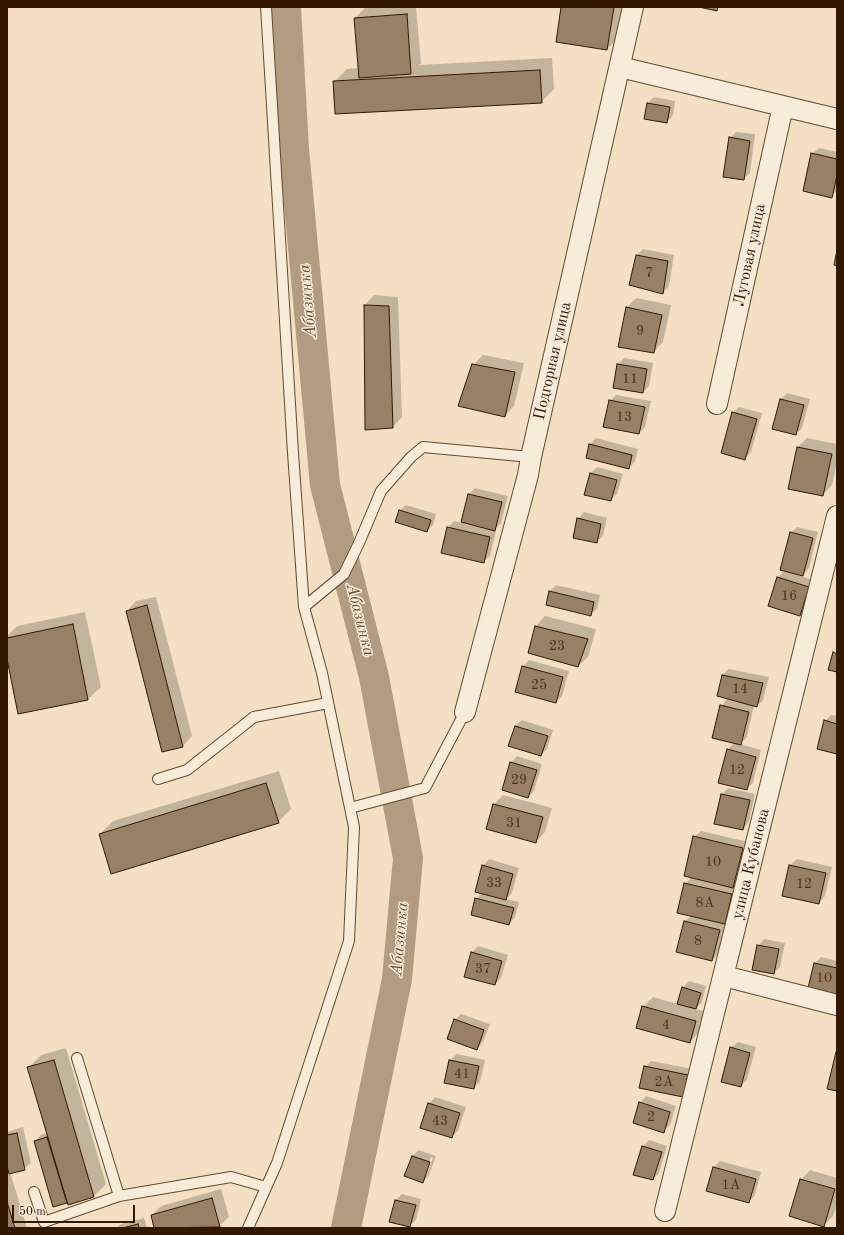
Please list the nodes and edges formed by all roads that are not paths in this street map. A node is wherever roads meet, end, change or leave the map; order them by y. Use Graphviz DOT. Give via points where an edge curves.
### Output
graph roads {
  1 [pos="266,7"];
  2 [pos="633,7"];
  3 [pos="620,67"];
  4 [pos="783,106"];
  5 [pos="837,119"];
  6 [pos="717,404"];
  7 [pos="531,457"];
  8 [pos="837,516"];
  9 [pos="304,607"];
  10 [pos="328,703"];
  11 [pos="465,712"];
  12 [pos="158,779"];
  13 [pos="350,808"];
  14 [pos="724,976"];
  15 [pos="837,1005"];
  16 [pos="77,1058"];
  17 [pos="266,1187"];
  18 [pos="34,1192"];
  19 [pos="119,1196"];
  20 [pos="665,1211"];
  21 [pos="248,1228"];
  1 -- 9 [label="lane"];
  2 -- 3 [label="street, Подгорная улица"];
  3 -- 4 [label="street"];
  3 -- 7 [label="street, Подгорная улица"];
  4 -- 5 [label="street"];
  4 -- 6 [label="street, Луговая улица"];
  7 -- 9 [label="lane" via="423,447 381,491 344,574"];
  7 -- 11 [label="street, Подгорная улица"];
  8 -- 14 [label="street, улица Кубанова"];
  9 -- 10 [label="lane"];
  10 -- 12 [label="lane" via="254,717 187,770"];
  10 -- 13 [label="lane"];
  11 -- 13 [label="lane" via="425,788"];
  13 -- 17 [label="lane" via="354,826 349,941 277,1163"];
  14 -- 15 [label="street"];
  14 -- 20 [label="street, улица Кубанова"];
  16 -- 19 [label="lane"];
  17 -- 19 [label="lane" via="231,1177"];
  17 -- 21 [label="lane"];
  18 -- 19 [label="lane" via="44,1222"];
}
